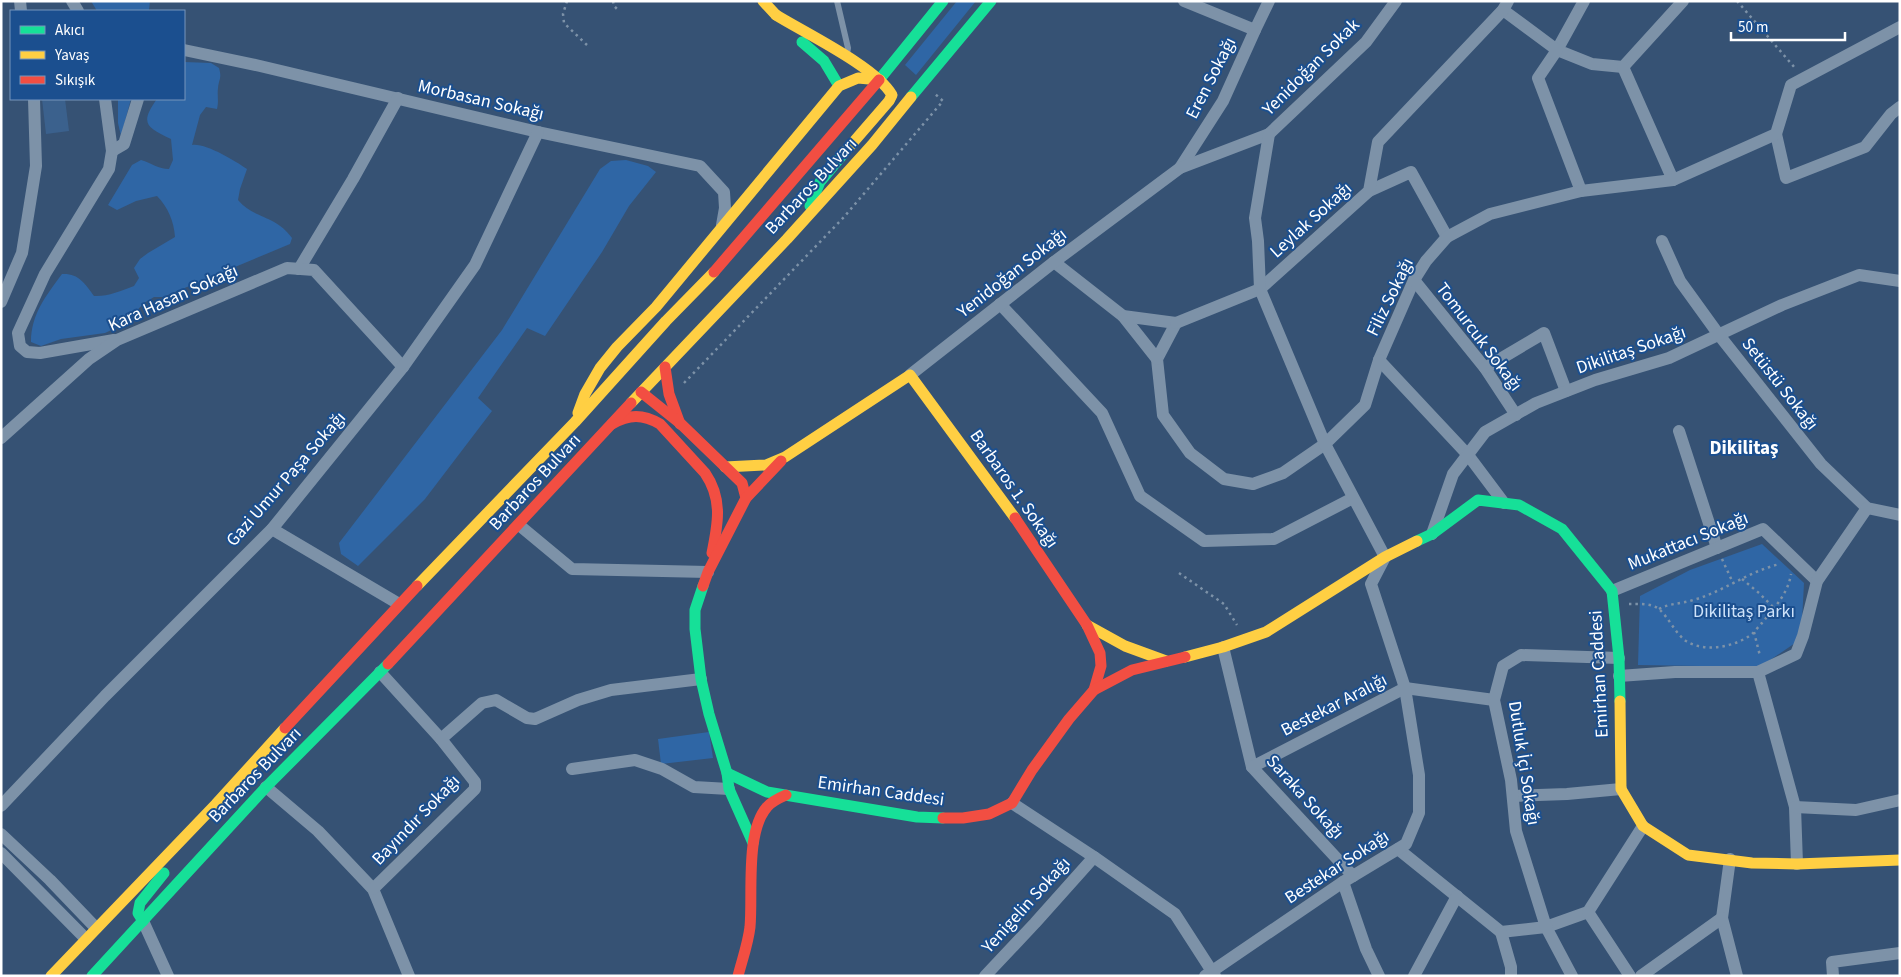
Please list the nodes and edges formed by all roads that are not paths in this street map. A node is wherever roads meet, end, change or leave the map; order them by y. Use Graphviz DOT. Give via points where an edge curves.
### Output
graph roads {
  1 [pos="763,1"];
  2 [pos="837,1"];
  3 [pos="943,1"];
  4 [pos="991,1"];
  5 [pos="1184,1"];
  6 [pos="1270,1"];
  7 [pos="1396,1"];
  8 [pos="1584,1"];
  9 [pos="1683,1"];
  10 [pos="1506,6"];
  11 [pos="776,15"];
  12 [pos="1900,27"];
  13 [pos="1255,30"];
  14 [pos="185,50"];
  15 [pos="1556,50"];
  16 [pos="847,56"];
  17 [pos="1623,67"];
  18 [pos="880,80"];
  19 [pos="839,86"];
  20 [pos="398,98"];
  21 [pos="34,100"];
  22 [pos="105,100"];
  23 [pos="138,100"];
  24 [pos="1900,107"];
  25 [pos="538,132"];
  26 [pos="1269,134"];
  27 [pos="1776,134"];
  28 [pos="112,151"];
  29 [pos="1180,168"];
  30 [pos="1673,180"];
  31 [pos="1369,191"];
  32 [pos="1581,191"];
  33 [pos="809,215"];
  34 [pos="722,229"];
  35 [pos="1447,237"];
  36 [pos="1662,241"];
  37 [pos="1054,262"];
  38 [pos="299,269"];
  39 [pos="1414,280"];
  40 [pos="1900,281"];
  41 [pos="1260,289"];
  42 [pos="665,296"];
  43 [pos="1,302"];
  44 [pos="1000,304"];
  45 [pos="1123,316"];
  46 [pos="666,321"];
  47 [pos="1176,323"];
  48 [pos="698,332"];
  49 [pos="1719,335"];
  50 [pos="117,340"];
  51 [pos="1157,359"];
  52 [pos="1379,360"];
  53 [pos="403,367"];
  54 [pos="665,367"];
  55 [pos="1485,368"];
  56 [pos="910,375"];
  57 [pos="620,386"];
  58 [pos="1566,391"];
  59 [pos="641,392"];
  60 [pos="1516,415"];
  61 [pos="575,422"];
  62 [pos="612,424"];
  63 [pos="680,424"];
  64 [pos="1679,431"];
  65 [pos="1,438"];
  66 [pos="1325,444"];
  67 [pos="1468,455"];
  68 [pos="785,457"];
  69 [pos="725,467"];
  70 [pos="746,498"];
  71 [pos="1353,498"];
  72 [pos="1504,503"];
  73 [pos="1867,508"];
  74 [pos="1900,515"];
  75 [pos="519,525"];
  76 [pos="272,528"];
  77 [pos="1432,534"];
  78 [pos="1717,548"];
  79 [pos="1385,557"];
  80 [pos="708,572"];
  81 [pos="1817,581"];
  82 [pos="1612,597"];
  83 [pos="399,604"];
  84 [pos="1087,625"];
  85 [pos="1223,647"];
  86 [pos="1619,658"];
  87 [pos="1168,661"];
  88 [pos="1761,671"];
  89 [pos="380,672"];
  90 [pos="1619,676"];
  91 [pos="701,679"];
  92 [pos="1405,688"];
  93 [pos="1094,690"];
  94 [pos="1494,700"];
  95 [pos="441,739"];
  96 [pos="1252,767"];
  97 [pos="572,769"];
  98 [pos="727,773"];
  99 [pos="266,787"];
  100 [pos="730,789"];
  101 [pos="1621,789"];
  102 [pos="786,795"];
  103 [pos="1513,796"];
  104 [pos="1900,800"];
  105 [pos="1012,803"];
  106 [pos="1,806"];
  107 [pos="1795,807"];
  108 [pos="1643,826"];
  109 [pos="192,829"];
  110 [pos="1,834"];
  111 [pos="753,843"];
  112 [pos="1398,848"];
  113 [pos="1,853"];
  114 [pos="1094,856"];
  115 [pos="1730,859"];
  116 [pos="1900,860"];
  117 [pos="1797,864"];
  118 [pos="1348,879"];
  119 [pos="50,880"];
  120 [pos="373,889"];
  121 [pos="40,891"];
  122 [pos="1457,896"];
  123 [pos="1588,912"];
  124 [pos="1722,918"];
  125 [pos="143,922"];
  126 [pos="1546,927"];
  127 [pos="96,928"];
  128 [pos="1501,932"];
  129 [pos="86,939"];
  130 [pos="1900,953"];
  131 [pos="1211,974"];
  132 [pos="52,976"];
  133 [pos="92,976"];
  134 [pos="168,976"];
  135 [pos="409,976"];
  136 [pos="738,976"];
  137 [pos="985,976"];
  138 [pos="1379,976"];
  139 [pos="1414,976"];
  140 [pos="1511,976"];
  141 [pos="1572,976"];
  142 [pos="1630,976"];
  143 [pos="1641,976"];
  144 [pos="1736,976"];
  145 [pos="1833,976"];
  1 -- 11 [label="main road"];
  2 -- 16 [label="lane"];
  3 -- 18 [label="main road, Barbaros Bulvarı"];
  4 -- 33 [label="main road, Barbaros Bulvarı" via="872,145"];
  5 -- 13 [label="street"];
  6 -- 13 [label="street, Eren Sokağı"];
  7 -- 26 [label="street, Yenidoğan Sokak" via="1366,42"];
  8 -- 15 [label="street"];
  9 -- 17 [label="street"];
  10 -- 15 [label="street"];
  10 -- 31 [label="street, Leylak Sokağı" via="1378,142"];
  11 -- 16 [label="main road"];
  11 -- 19 [label="main road" via="787,30 823,58"];
  12 -- 27 [label="street" via="1791,85"];
  13 -- 29 [label="street, Eren Sokağı" via="1222,101"];
  14 -- 20 [label="street, Morbasan Sokağı"];
  15 -- 17 [label="street" via="1592,64"];
  15 -- 32 [label="street" via="1538,78"];
  16 -- 18 [label="main road"];
  17 -- 30 [label="street"];
  18 -- 19 [label="main road" via="862,76"];
  18 -- 33 [label="main road" via="892,95 889,101 820,182 811,201"];
  18 -- 46 [label="main road, Barbaros Bulvarı" via="763,219"];
  19 -- 34 [label="main road"];
  20 -- 25 [label="street, Morbasan Sokağı"];
  20 -- 38 [label="street"];
  21 -- 43 [label="street" via="36,166 22,253"];
  22 -- 28 [label="street"];
  23 -- 28 [label="street" via="124,144"];
  24 -- 27 [label="street" via="1865,147 1786,178"];
  25 -- 34 [label="street, Morbasan Sokağı" via="700,166 724,192 726,208"];
  25 -- 53 [label="street, Gazi Umur Paşa Sokağı" via="474,265"];
  26 -- 29 [label="street, Yenidoğan Sokağı"];
  26 -- 41 [label="street" via="1255,218"];
  27 -- 30 [label="street, Filiz Sokağı"];
  28 -- 50 [label="street" via="109,169 45,274 18,333 20,346 26,352 40,353"];
  29 -- 37 [label="street, Yenidoğan Sokağı"];
  30 -- 32 [label="street, Filiz Sokağı"];
  31 -- 35 [label="street" via="1411,172"];
  31 -- 41 [label="street, Leylak Sokağı"];
  32 -- 35 [label="street, Filiz Sokağı" via="1490,214"];
  33 -- 48 [label="main road, Barbaros Bulvarı"];
  34 -- 42 [label="main road"];
  35 -- 39 [label="street, Filiz Sokağı"];
  36 -- 49 [label="street, Setüstü Sokağı" via="1680,281"];
  37 -- 44 [label="street, Yenidoğan Sokağı"];
  37 -- 45 [label="street"];
  38 -- 50 [label="street, Kara Hasan Sokağı" via="287,268"];
  38 -- 53 [label="street" via="314,270"];
  39 -- 52 [label="street, Filiz Sokağı"];
  39 -- 55 [label="street, Tomurcuk Sokağı"];
  40 -- 49 [label="street, Dikilitaş Sokağı" via="1859,275 1782,305"];
  41 -- 47 [label="street, Leylak Sokağı"];
  41 -- 66 [label="street"];
  42 -- 46 [label="main road" via="661,309"];
  42 -- 61 [label="main road" via="600,368 585,394"];
  44 -- 56 [label="street, Yenidoğan Sokağı"];
  44 -- 71 [label="street" via="1102,414 1140,496 1204,541 1274,539"];
  45 -- 47 [label="street"];
  45 -- 51 [label="street"];
  46 -- 48 [label="main road" via="682,330"];
  46 -- 57 [label="main road, Barbaros Bulvarı"];
  47 -- 51 [label="street"];
  48 -- 54 [label="main road, Barbaros Bulvarı"];
  49 -- 58 [label="street, Dikilitaş Sokağı" via="1669,358"];
  49 -- 73 [label="street, Setüstü Sokağı" via="1821,464"];
  50 -- 65 [label="street, Kara Hasan Sokağı" via="89,359"];
  51 -- 66 [label="street" via="1163,416 1190,453 1224,479 1253,484 1283,473"];
  52 -- 66 [label="street, Filiz Sokağı" via="1365,405"];
  52 -- 67 [label="street"];
  53 -- 76 [label="street, Gazi Umur Paşa Sokağı"];
  54 -- 59 [label="main road, Barbaros Bulvarı"];
  54 -- 63 [label="main road" via="668,394"];
  55 -- 58 [label="street" via="1544,333"];
  55 -- 60 [label="street, Tomurcuk Sokağı"];
  56 -- 68 [label="main road, Yenidoğan Sokağı"];
  56 -- 84 [label="main road, Barbaros 1. Sokağı" via="1004,502"];
  57 -- 59 [label="main road"];
  57 -- 61 [label="main road, Barbaros Bulvarı"];
  58 -- 60 [label="street, Dikilitaş Sokağı"];
  59 -- 62 [label="main road, Barbaros Bulvarı"];
  59 -- 63 [label="main road"];
  60 -- 67 [label="street, Dikilitaş Sokağı" via="1485,432"];
  61 -- 83 [label="main road, Barbaros Bulvarı"];
  62 -- 75 [label="main road, Barbaros Bulvarı"];
  62 -- 80 [label="main road" via="630,415 650,418 660,424 710,479 716,492 716,512 714,546"];
  63 -- 69 [label="main road"];
  64 -- 78 [label="street"];
  66 -- 71 [label="street"];
  67 -- 72 [label="street"];
  67 -- 77 [label="street, Dikilitaş Sokağı" via="1453,474"];
  68 -- 69 [label="main road" via="766,465"];
  68 -- 70 [label="main road"];
  69 -- 70 [label="main road" via="742,483"];
  70 -- 80 [label="main road"];
  71 -- 79 [label="street"];
  72 -- 77 [label="main road, Emirhan Caddesi" via="1478,500"];
  72 -- 82 [label="main road, Emirhan Caddesi" via="1519,505 1562,529"];
  73 -- 74 [label="street"];
  73 -- 81 [label="street"];
  75 -- 80 [label="street" via="572,569"];
  75 -- 89 [label="main road, Barbaros Bulvarı"];
  76 -- 83 [label="street"];
  76 -- 106 [label="street, Gazi Umur Paşa Sokağı"];
  77 -- 79 [label="main road, Emirhan Caddesi"];
  78 -- 81 [label="street, Mukattacı Sokağı" via="1763,529"];
  78 -- 82 [label="street, Mukattacı Sokağı"];
  79 -- 85 [label="main road, Emirhan Caddesi" via="1266,632"];
  79 -- 92 [label="street, Bestekar Sokağı" via="1371,584"];
  80 -- 91 [label="main road" via="695,610"];
  81 -- 88 [label="street" via="1796,654"];
  82 -- 86 [label="main road, Emirhan Caddesi"];
  83 -- 109 [label="main road, Barbaros Bulvarı"];
  84 -- 87 [label="main road" via="1132,650"];
  84 -- 93 [label="main road, Barbaros 1. Sokağı" via="1100,653 1101,666"];
  85 -- 87 [label="main road, Emirhan Caddesi"];
  85 -- 96 [label="street, Saraka Sokağı"];
  86 -- 90 [label="main road, Emirhan Caddesi"];
  86 -- 94 [label="street, Dutluk İçi Sokağı" via="1521,656 1503,666"];
  87 -- 93 [label="main road, Emirhan Caddesi" via="1132,670"];
  88 -- 90 [label="street"];
  88 -- 107 [label="street"];
  89 -- 95 [label="street, Bayındır Sokağı"];
  89 -- 99 [label="main road, Barbaros Bulvarı"];
  90 -- 101 [label="main road, Emirhan Caddesi"];
  91 -- 95 [label="street" via="611,690 535,719 527,718 496,700 482,704"];
  91 -- 98 [label="main road"];
  92 -- 94 [label="street"];
  92 -- 96 [label="street, Bestekar Aralığı"];
  92 -- 112 [label="street, Bestekar Sokağı" via="1419,775 1419,813 1406,844"];
  93 -- 105 [label="main road" via="1069,719"];
  94 -- 103 [label="street, Dutluk İçi Sokağı"];
  95 -- 120 [label="street, Bayındır Sokağı" via="475,782 475,789"];
  96 -- 118 [label="street, Saraka Sokağı"];
  97 -- 100 [label="street" via="635,760 662,769 694,787"];
  98 -- 100 [label="main road"];
  98 -- 102 [label="main road, Emirhan Caddesi" via="756,788"];
  99 -- 120 [label="street" via="318,831"];
  99 -- 125 [label="main road, Barbaros Bulvarı"];
  100 -- 111 [label="main road"];
  101 -- 103 [label="street"];
  101 -- 108 [label="main road, Emirhan Caddesi"];
  102 -- 105 [label="main road, Emirhan Caddesi" via="917,817 963,818 990,814"];
  102 -- 111 [label="main road" via="773,800 760,816"];
  103 -- 126 [label="street, Dutluk İçi Sokağı" via="1516,831"];
  104 -- 107 [label="street" via="1856,810"];
  105 -- 114 [label="street, Yenigelin Sokağı"];
  107 -- 117 [label="street"];
  108 -- 115 [label="main road, Emirhan Caddesi" via="1688,855"];
  108 -- 123 [label="street"];
  109 -- 125 [label="main road" via="174,859 140,903 138,913"];
  109 -- 127 [label="main road, Barbaros Bulvarı"];
  110 -- 119 [label="street"];
  111 -- 136 [label="main road" via="750,929"];
  112 -- 118 [label="street, Bestekar Sokağı"];
  112 -- 122 [label="street"];
  113 -- 121 [label="street"];
  114 -- 131 [label="street, Yenigelin Sokağı" via="1175,914"];
  114 -- 137 [label="street, Yenigelin Sokağı"];
  115 -- 117 [label="main road, Emirhan Caddesi"];
  115 -- 124 [label="street"];
  116 -- 117 [label="main road, Emirhan Caddesi"];
  118 -- 131 [label="street, Bestekar Sokağı"];
  118 -- 138 [label="street" via="1366,949"];
  119 -- 121 [label="street"];
  119 -- 127 [label="street"];
  120 -- 135 [label="street"];
  121 -- 129 [label="street"];
  122 -- 128 [label="street"];
  122 -- 139 [label="street"];
  123 -- 126 [label="street"];
  123 -- 142 [label="street"];
  124 -- 143 [label="street"];
  124 -- 144 [label="street"];
  125 -- 133 [label="main road, Barbaros Bulvarı"];
  125 -- 134 [label="street"];
  126 -- 128 [label="street"];
  126 -- 141 [label="street, Dutluk İçi Sokağı"];
  127 -- 129 [label="main road, Barbaros Bulvarı"];
  128 -- 140 [label="street"];
  129 -- 132 [label="main road, Barbaros Bulvarı"];
  130 -- 145 [label="street" via="1832,962"];
}
